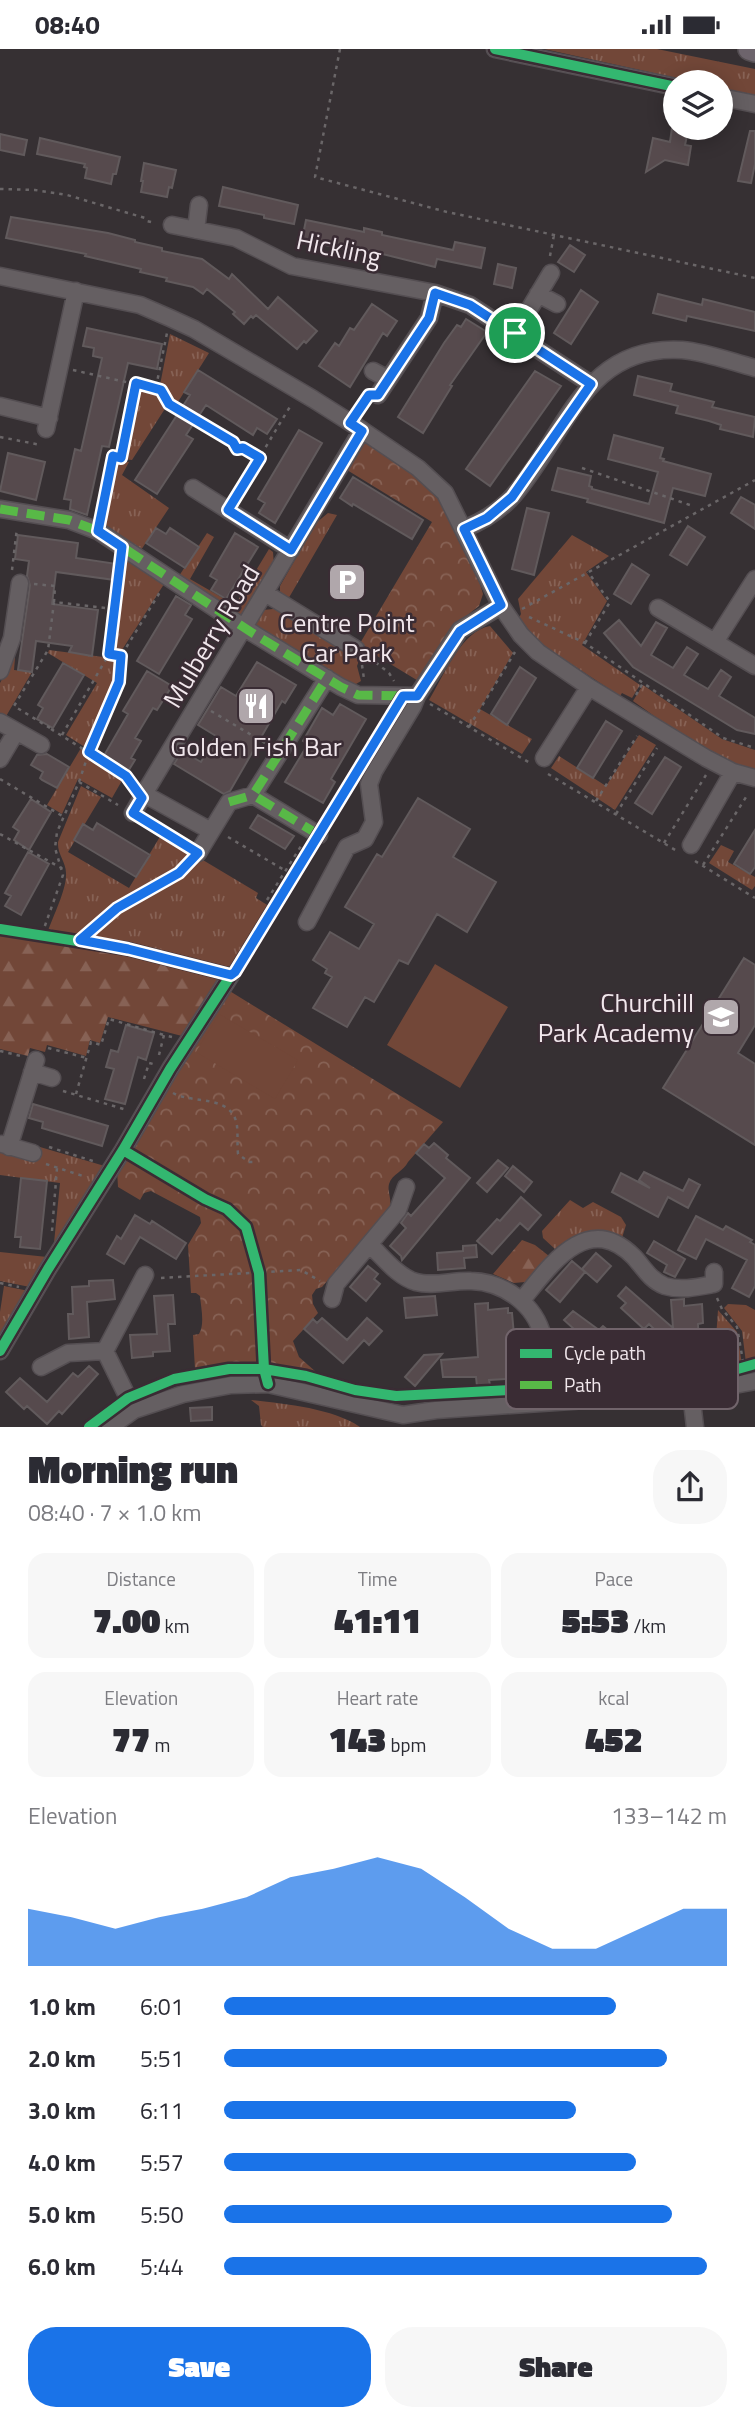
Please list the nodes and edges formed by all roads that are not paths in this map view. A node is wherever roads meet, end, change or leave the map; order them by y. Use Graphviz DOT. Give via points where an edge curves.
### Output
graph roads {
  1 [pos="495,49"];
  2 [pos="749,49"];
  3 [pos="755,51"];
  4 [pos="663,84"];
  5 [pos="733,99"];
  6 [pos="755,104"];
  7 [pos="200,205"];
  8 [pos="172,225"];
  9 [pos="196,230"];
  10 [pos="551,273"];
  11 [pos="0,276"];
  12 [pos="76,291"];
  13 [pos="435,293"];
  14 [pos="538,294"];
  15 [pos="557,304"];
  16 [pos="515,333"];
  17 [pos="755,368"];
  18 [pos="373,371"];
  19 [pos="388,379"];
  20 [pos="591,384"];
  21 [pos="378,395"];
  22 [pos="0,406"];
  23 [pos="362,431"];
  24 [pos="193,488"];
  25 [pos="0,509"];
  26 [pos="464,529"];
  27 [pos="291,550"];
  28 [pos="755,579"];
  29 [pos="20,583"];
  30 [pos="265,593"];
  31 [pos="501,605"];
  32 [pos="658,608"];
  33 [pos="246,627"];
  34 [pos="715,642"];
  35 [pos="360,651"];
  36 [pos="755,666"];
  37 [pos="0,671"];
  38 [pos="327,678"];
  39 [pos="589,687"];
  40 [pos="415,698"];
  41 [pos="0,722"];
  42 [pos="16,732"];
  43 [pos="41,745"];
  44 [pos="544,758"];
  45 [pos="0,759"];
  46 [pos="733,772"];
  47 [pos="753,784"];
  48 [pos="253,795"];
  49 [pos="143,796"];
  50 [pos="133,813"];
  51 [pos="212,830"];
  52 [pos="315,832"];
  53 [pos="198,853"];
  54 [pos="690,854"];
  55 [pos="307,922"];
  56 [pos="231,975"];
  57 [pos="52,1078"];
  58 [pos="4,1145"];
  59 [pos="33,1153"];
  60 [pos="406,1188"];
  61 [pos="370,1245"];
  62 [pos="145,1275"];
  63 [pos="714,1284"];
  64 [pos="334,1291"];
  65 [pos="522,1300"];
  66 [pos="540,1329"];
  67 [pos="0,1351"];
  68 [pos="105,1351"];
  69 [pos="41,1367"];
  70 [pos="506,1405"];
  71 [pos="693,1409"];
  72 [pos="134,1410"];
  73 [pos="403,1421"];
  74 [pos="110,1427"];
  75 [pos="695,1427"];
  1 -- 4 [label="street"];
  2 -- 3 [label="main road"];
  5 -- 6 [label="street"];
  7 -- 9 [label="street"];
  8 -- 9 [label="street, Hickling"];
  9 -- 13 [label="street, Hickling" via="236,239 292,266"];
  10 -- 14 [label="street"];
  11 -- 12 [label="street"];
  12 -- 22 [label="street" via="48,423"];
  12 -- 23 [label="street" via="140,305 194,329"];
  13 -- 16 [label="street, Hickling" via="470,305"];
  13 -- 19 [label="street" via="429,318"];
  14 -- 15 [label="street"];
  14 -- 16 [label="street"];
  16 -- 20 [label="street, Hickling"];
  17 -- 20 [label="street" via="683,350 642,352 616,364"];
  18 -- 19 [label="street"];
  19 -- 21 [label="street"];
  20 -- 26 [label="street" via="512,497 487,518"];
  23 -- 26 [label="street" via="437,484"];
  23 -- 27 [label="street, Mulberry Road"];
  24 -- 27 [label="street"];
  25 -- 33 [label="street" via="69,520 98,531"];
  26 -- 31 [label="street"];
  27 -- 30 [label="street, Mulberry Road"];
  28 -- 34 [label="street"];
  29 -- 37 [label="street" via="12,638"];
  30 -- 33 [label="street, Mulberry Road"];
  30 -- 35 [label="street"];
  31 -- 39 [label="street" via="538,652"];
  31 -- 40 [label="street" via="460,631"];
  32 -- 34 [label="street"];
  33 -- 38 [label="street"];
  33 -- 49 [label="street, Mulberry Road"];
  34 -- 36 [label="street"];
  38 -- 40 [label="street" via="358,695"];
  38 -- 48 [label="street"];
  39 -- 44 [label="street"];
  39 -- 46 [label="street"];
  40 -- 55 [label="street" via="369,785 374,822 365,839 347,847"];
  41 -- 42 [label="street"];
  42 -- 43 [label="street"];
  42 -- 45 [label="street"];
  46 -- 47 [label="street"];
  46 -- 54 [label="street"];
  48 -- 51 [label="street" via="229,802"];
  48 -- 52 [label="street"];
  49 -- 50 [label="street, Mulberry Road"];
  49 -- 51 [label="street"];
  51 -- 53 [label="street"];
  56 -- 67 [label="street"];
  57 -- 58 [label="street" via="34,1066"];
  58 -- 59 [label="street"];
  60 -- 61 [label="street" via="398,1210"];
  61 -- 64 [label="street"];
  61 -- 65 [label="street" via="417,1282 488,1283"];
  62 -- 68 [label="street"];
  63 -- 65 [label="street" via="688,1289 666,1286 651,1278 621,1247 598,1238 577,1243 559,1256"];
  65 -- 66 [label="street"];
  68 -- 69 [label="street" via="68,1353"];
  68 -- 72 [label="street"];
  70 -- 73 [label="street" via="425,1411"];
  71 -- 75 [label="street"];
  72 -- 73 [label="street" via="183,1394 268,1384"];
  72 -- 74 [label="street"];
}
